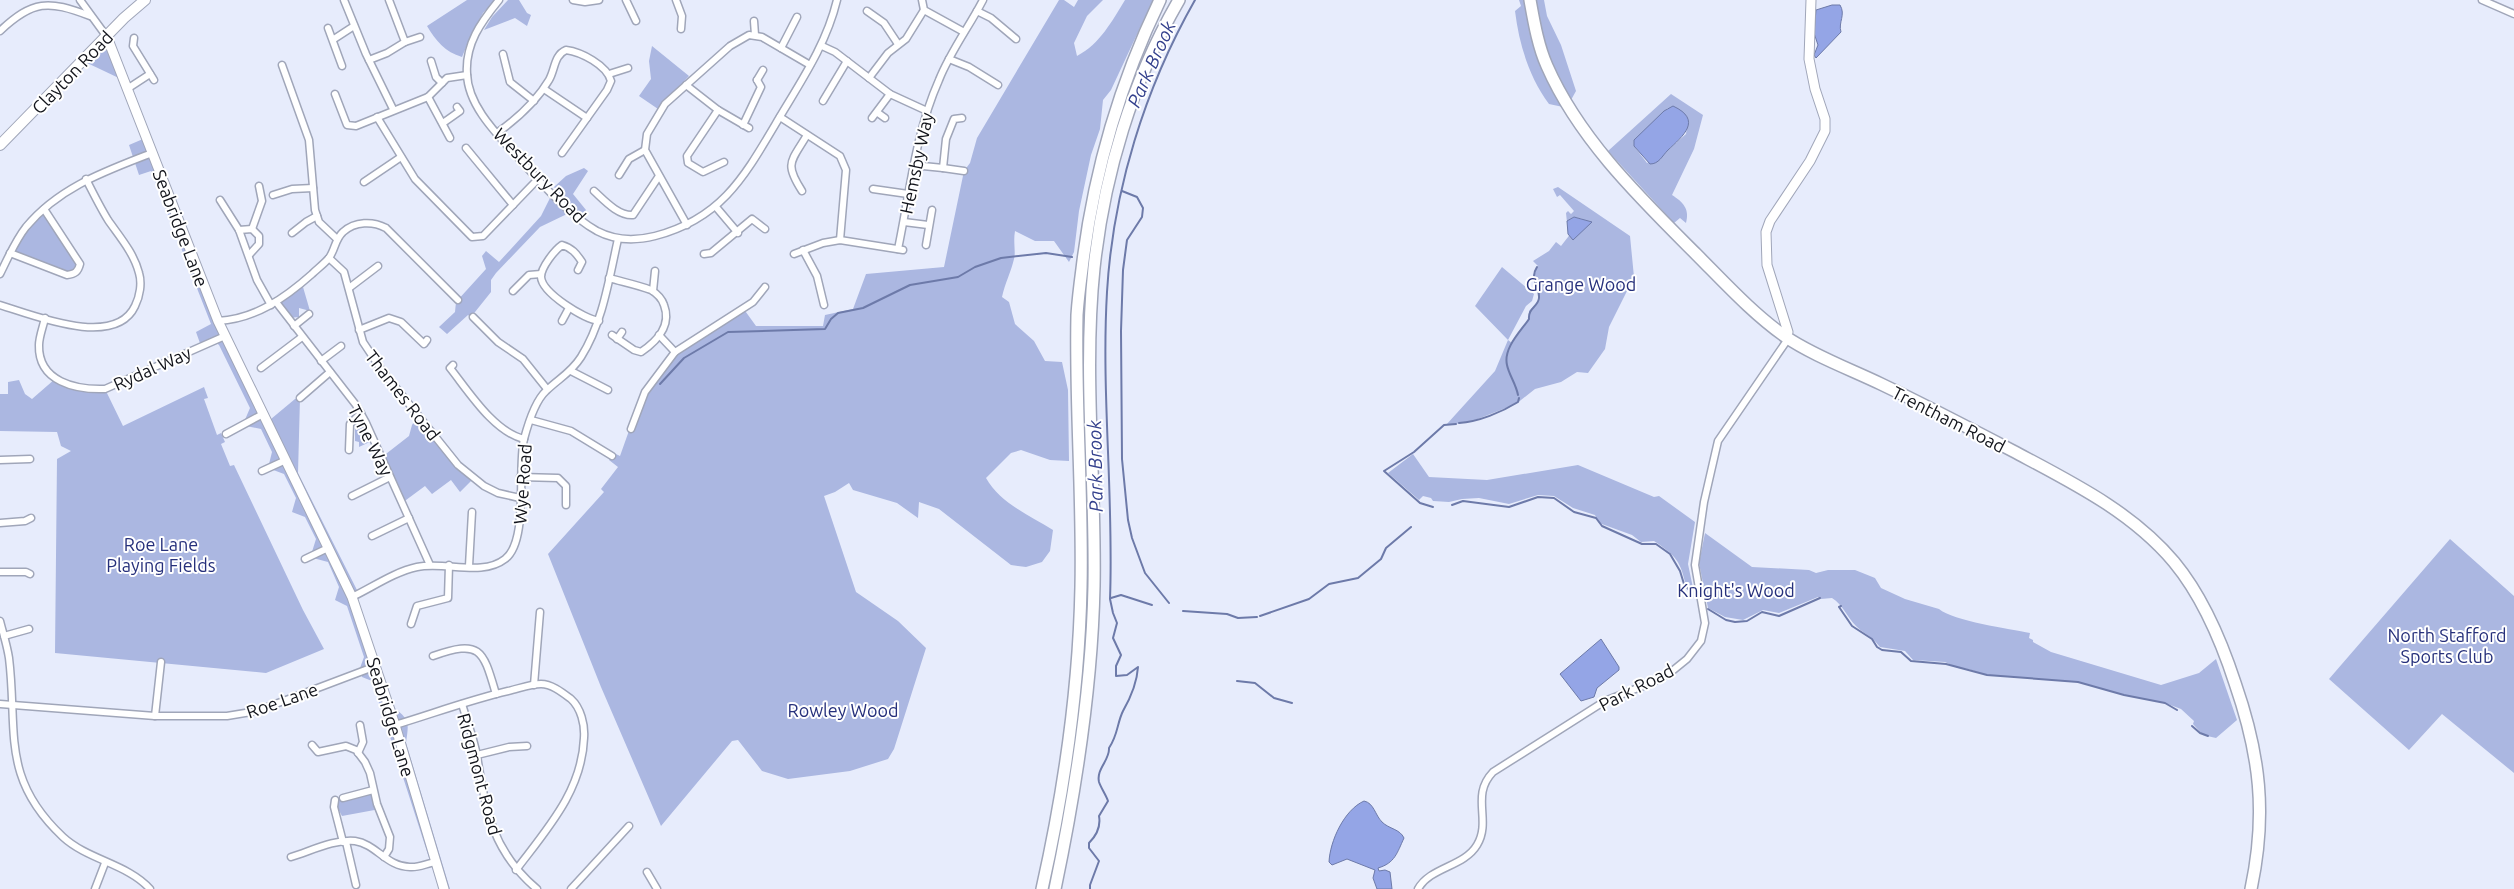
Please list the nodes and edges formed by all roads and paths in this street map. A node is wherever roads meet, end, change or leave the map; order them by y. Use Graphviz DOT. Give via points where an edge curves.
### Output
graph roads {
  1 [pos="79,0"];
  2 [pos="144,0"];
  3 [pos="344,0"];
  4 [pos="389,0"];
  5 [pos="499,0"];
  6 [pos="573,0"];
  7 [pos="599,0"];
  8 [pos="626,0"];
  9 [pos="676,0"];
  10 [pos="837,0"];
  11 [pos="922,0"];
  12 [pos="983,0"];
  13 [pos="1160,0"];
  14 [pos="1165,0"];
  15 [pos="1179,0"];
  16 [pos="1530,0"];
  17 [pos="1811,0"];
  18 [pos="2482,0"];
  19 [pos="583,1"];
  20 [pos="71,6"];
  21 [pos="924,10"];
  22 [pos="867,11"];
  23 [pos="977,11"];
  24 [pos="2514,14"];
  25 [pos="90,16"];
  26 [pos="797,17"];
  27 [pos="636,21"];
  28 [pos="754,21"];
  29 [pos="354,26"];
  30 [pos="328,28"];
  31 [pos="681,29"];
  32 [pos="0,31"];
  33 [pos="964,32"];
  34 [pos="755,35"];
  35 [pos="420,37"];
  36 [pos="107,38"];
  37 [pos="134,38"];
  38 [pos="1010,38"];
  39 [pos="334,39"];
  40 [pos="405,42"];
  41 [pos="898,44"];
  42 [pos="822,46"];
  43 [pos="780,48"];
  44 [pos="503,54"];
  45 [pos="1137,57"];
  46 [pos="949,59"];
  47 [pos="369,60"];
  48 [pos="430,61"];
  49 [pos="847,62"];
  50 [pos="282,65"];
  51 [pos="342,66"];
  52 [pos="810,66"];
  53 [pos="628,68"];
  54 [pos="763,70"];
  55 [pos="609,74"];
  56 [pos="467,75"];
  57 [pos="869,78"];
  58 [pos="442,83"];
  59 [pos="686,85"];
  60 [pos="998,85"];
  61 [pos="127,88"];
  62 [pos="544,89"];
  63 [pos="335,94"];
  64 [pos="890,94"];
  65 [pos="428,97"];
  66 [pos="824,97"];
  67 [pos="534,101"];
  68 [pos="461,108"];
  69 [pos="393,109"];
  70 [pos="718,110"];
  71 [pos="927,110"];
  72 [pos="878,113"];
  73 [pos="377,117"];
  74 [pos="780,117"];
  75 [pos="587,118"];
  76 [pos="872,118"];
  77 [pos="885,118"];
  78 [pos="962,118"];
  79 [pos="443,123"];
  80 [pos="498,133"];
  81 [pos="808,135"];
  82 [pos="450,138"];
  83 [pos="0,146"];
  84 [pos="562,149"];
  85 [pos="645,150"];
  86 [pos="467,152"];
  87 [pos="152,153"];
  88 [pos="401,157"];
  89 [pos="724,162"];
  90 [pos="913,165"];
  91 [pos="943,168"];
  92 [pos="964,171"];
  93 [pos="619,174"];
  94 [pos="659,176"];
  95 [pos="86,179"];
  96 [pos="538,179"];
  97 [pos="364,182"];
  98 [pos="259,186"];
  99 [pos="314,188"];
  100 [pos="594,190"];
  101 [pos="873,190"];
  102 [pos="802,191"];
  103 [pos="908,194"];
  104 [pos="273,195"];
  105 [pos="220,200"];
  106 [pos="513,205"];
  107 [pos="716,207"];
  108 [pos="44,209"];
  109 [pos="932,210"];
  110 [pos="633,215"];
  111 [pos="317,216"];
  112 [pos="629,222"];
  113 [pos="904,222"];
  114 [pos="687,226"];
  115 [pos="928,226"];
  116 [pos="252,229"];
  117 [pos="765,229"];
  118 [pos="239,230"];
  119 [pos="292,233"];
  120 [pos="738,233"];
  121 [pos="337,239"];
  122 [pos="618,239"];
  123 [pos="840,240"];
  124 [pos="926,245"];
  125 [pos="803,250"];
  126 [pos="10,253"];
  127 [pos="704,254"];
  128 [pos="794,254"];
  129 [pos="249,255"];
  130 [pos="329,258"];
  131 [pos="378,266"];
  132 [pos="578,270"];
  133 [pos="655,271"];
  134 [pos="0,274"];
  135 [pos="541,274"];
  136 [pos="609,278"];
  137 [pos="349,288"];
  138 [pos="764,288"];
  139 [pos="513,291"];
  140 [pos="653,291"];
  141 [pos="452,298"];
  142 [pos="274,304"];
  143 [pos="0,305"];
  144 [pos="824,305"];
  145 [pos="569,308"];
  146 [pos="300,310"];
  147 [pos="45,318"];
  148 [pos="562,320"];
  149 [pos="218,321"];
  150 [pos="599,321"];
  151 [pos="474,322"];
  152 [pos="294,326"];
  153 [pos="359,330"];
  154 [pos="622,332"];
  155 [pos="660,335"];
  156 [pos="224,336"];
  157 [pos="302,337"];
  158 [pos="1787,338"];
  159 [pos="422,342"];
  160 [pos="341,346"];
  161 [pos="675,352"];
  162 [pos="321,361"];
  163 [pos="453,365"];
  164 [pos="261,368"];
  165 [pos="571,371"];
  166 [pos="330,372"];
  167 [pos="547,389"];
  168 [pos="608,390"];
  169 [pos="300,398"];
  170 [pos="263,414"];
  171 [pos="361,414"];
  172 [pos="531,420"];
  173 [pos="631,429"];
  174 [pos="226,434"];
  175 [pos="524,439"];
  176 [pos="349,450"];
  177 [pos="612,456"];
  178 [pos="30,459"];
  179 [pos="0,460"];
  180 [pos="286,460"];
  181 [pos="262,471"];
  182 [pos="390,477"];
  183 [pos="520,477"];
  184 [pos="352,496"];
  185 [pos="520,498"];
  186 [pos="566,506"];
  187 [pos="472,512"];
  188 [pos="31,518"];
  189 [pos="409,518"];
  190 [pos="0,523"];
  191 [pos="372,536"];
  192 [pos="328,548"];
  193 [pos="305,559"];
  194 [pos="430,565"];
  195 [pos="449,565"];
  196 [pos="469,566"];
  197 [pos="0,572"];
  198 [pos="30,574"];
  199 [pos="352,597"];
  200 [pos="540,612"];
  201 [pos="0,621"];
  202 [pos="412,624"];
  203 [pos="29,629"];
  204 [pos="4,636"];
  205 [pos="433,656"];
  206 [pos="162,662"];
  207 [pos="376,666"];
  208 [pos="534,685"];
  209 [pos="496,694"];
  210 [pos="10,703"];
  211 [pos="0,704"];
  212 [pos="462,704"];
  213 [pos="155,716"];
  214 [pos="360,725"];
  215 [pos="395,725"];
  216 [pos="312,745"];
  217 [pos="527,746"];
  218 [pos="358,753"];
  219 [pos="476,755"];
  220 [pos="373,790"];
  221 [pos="343,798"];
  222 [pos="335,800"];
  223 [pos="629,826"];
  224 [pos="345,842"];
  225 [pos="291,857"];
  226 [pos="384,857"];
  227 [pos="436,862"];
  228 [pos="105,863"];
  229 [pos="516,870"];
  230 [pos="647,872"];
  231 [pos="356,885"];
  232 [pos="95,889"];
  233 [pos="150,889"];
  234 [pos="444,889"];
  235 [pos="537,889"];
  236 [pos="571,889"];
  237 [pos="657,889"];
  238 [pos="1042,889"];
  239 [pos="1055,889"];
  240 [pos="1418,889"];
  241 [pos="2251,889"];
  1 -- 20 [label="street"];
  1 -- 25 [label="street"];
  2 -- 36 [label="main road, Clayton Road"];
  3 -- 29 [label="street"];
  4 -- 40 [label="street"];
  5 -- 56 [label="street, Westbury Road" via="474,36 468,54"];
  6 -- 19 [label="street"];
  7 -- 19 [label="street"];
  8 -- 27 [label="street"];
  9 -- 31 [label="street" via="682,16"];
  10 -- 42 [label="street, Westbury Road"];
  11 -- 21 [label="street"];
  12 -- 23 [label="street, Hemsby Way"];
  13 -- 45 [label="highway"];
  14 -- 45 [label="highway"];
  15 -- 239 [label="highway" via="1147,62 1123,128 1102,214 1094,268 1091,352 1094,588 1084,724"];
  16 -- 158 [label="highway, Trentham Road" via="1546,65 1600,150 1655,213"];
  17 -- 158 [label="street" via="1809,59 1825,119 1825,131 1766,232 1767,265 1788,332"];
  18 -- 24 [label="street"];
  20 -- 25 [label="street"];
  20 -- 32 [label="street" via="57,3 34,6 18,13"];
  21 -- 33 [label="street"];
  21 -- 41 [label="street" via="906,39"];
  22 -- 41 [label="street" via="884,23"];
  23 -- 33 [label="street, Hemsby Way"];
  23 -- 38 [label="street" via="991,18"];
  25 -- 36 [label="street"];
  26 -- 43 [label="street"];
  28 -- 34 [label="street"];
  29 -- 39 [label="street"];
  29 -- 47 [label="street"];
  30 -- 39 [label="street"];
  33 -- 46 [label="street, Hemsby Way"];
  34 -- 43 [label="street"];
  34 -- 59 [label="street" via="743,37 730,46"];
  35 -- 40 [label="street"];
  36 -- 61 [label="street, Seabridge Lane"];
  36 -- 83 [label="main road, Clayton Road"];
  37 -- 61 [label="street" via="133,46 152,77"];
  39 -- 51 [label="street"];
  40 -- 47 [label="street"];
  41 -- 57 [label="street"];
  42 -- 49 [label="street"];
  42 -- 52 [label="street, Westbury Road"];
  43 -- 52 [label="street"];
  44 -- 67 [label="street" via="510,82"];
  45 -- 238 [label="highway" via="1105,146 1084,256 1077,313 1081,589 1074,701"];
  46 -- 60 [label="street"];
  46 -- 71 [label="street, Hemsby Way"];
  47 -- 69 [label="street"];
  48 -- 58 [label="street"];
  49 -- 57 [label="street"];
  49 -- 66 [label="street"];
  50 -- 99 [label="street" via="309,140"];
  52 -- 74 [label="street, Westbury Road"];
  53 -- 55 [label="street"];
  54 -- 70 [label="street" via="754,78 763,88 746,127"];
  55 -- 62 [label="street" via="605,68 566,50 559,54"];
  55 -- 75 [label="street" via="610,86"];
  56 -- 58 [label="street" via="450,77"];
  56 -- 80 [label="street, Westbury Road" via="473,98"];
  57 -- 64 [label="street"];
  58 -- 65 [label="street"];
  59 -- 70 [label="street"];
  59 -- 85 [label="street" via="665,104 655,119 647,134"];
  61 -- 87 [label="street, Seabridge Lane"];
  62 -- 67 [label="street"];
  62 -- 75 [label="street"];
  63 -- 73 [label="street" via="347,124 356,126"];
  64 -- 71 [label="street"];
  64 -- 72 [label="street"];
  65 -- 69 [label="street"];
  65 -- 79 [label="street"];
  67 -- 80 [label="street"];
  68 -- 79 [label="street"];
  69 -- 73 [label="street"];
  70 -- 89 [label="street" via="687,156 688,163 702,172"];
  71 -- 90 [label="street, Hemsby Way"];
  72 -- 76 [label="street"];
  72 -- 77 [label="street"];
  73 -- 88 [label="street"];
  74 -- 81 [label="street"];
  74 -- 107 [label="street, Westbury Road" via="738,185"];
  75 -- 84 [label="street"];
  78 -- 91 [label="street" via="954,119 946,139"];
  79 -- 82 [label="street"];
  80 -- 96 [label="street, Westbury Road"];
  81 -- 102 [label="street" via="792,161 791,174"];
  81 -- 123 [label="street" via="840,156 846,170"];
  85 -- 93 [label="street" via="629,159"];
  85 -- 94 [label="street"];
  86 -- 106 [label="street"];
  87 -- 95 [label="street"];
  87 -- 149 [label="street, Seabridge Lane"];
  88 -- 97 [label="street"];
  88 -- 106 [label="street" via="416,179 472,237 483,236"];
  90 -- 91 [label="street"];
  90 -- 103 [label="street, Hemsby Way"];
  91 -- 92 [label="street"];
  94 -- 110 [label="street"];
  94 -- 114 [label="street"];
  95 -- 108 [label="street"];
  95 -- 147 [label="street" via="133,257 139,273 138,299 126,319 106,328"];
  96 -- 106 [label="street"];
  96 -- 122 [label="street, Westbury Road" via="585,224"];
  98 -- 116 [label="street" via="262,201"];
  99 -- 104 [label="street" via="292,189"];
  99 -- 111 [label="street"];
  100 -- 110 [label="street" via="610,206"];
  101 -- 103 [label="street"];
  103 -- 113 [label="street, Hemsby Way"];
  105 -- 118 [label="street, Tyne Way"];
  107 -- 114 [label="street, Westbury Road"];
  107 -- 120 [label="street"];
  108 -- 126 [label="street" via="26,228"];
  108 -- 126 [label="street" via="80,264 78,271 67,275"];
  109 -- 115 [label="street"];
  110 -- 112 [label="street"];
  111 -- 119 [label="street"];
  111 -- 121 [label="street"];
  113 -- 115 [label="street"];
  113 -- 123 [label="street, Hemsby Way" via="901,250"];
  114 -- 122 [label="street, Westbury Road" via="647,238"];
  115 -- 124 [label="street"];
  116 -- 118 [label="street"];
  116 -- 129 [label="street" via="259,236 259,244"];
  117 -- 120 [label="street" via="752,219"];
  118 -- 129 [label="street, Tyne Way"];
  120 -- 127 [label="street" via="711,253"];
  121 -- 130 [label="street"];
  121 -- 141 [label="street" via="354,225 380,224"];
  122 -- 136 [label="street, Wye Road"];
  123 -- 125 [label="street"];
  125 -- 128 [label="street"];
  125 -- 144 [label="street" via="817,276"];
  126 -- 134 [label="street"];
  129 -- 142 [label="street, Tyne Way" via="257,280"];
  130 -- 137 [label="street, Thames Road" via="344,272"];
  130 -- 142 [label="street"];
  131 -- 137 [label="street"];
  132 -- 135 [label="street" via="582,262 577,254 562,245"];
  133 -- 140 [label="street"];
  135 -- 139 [label="street" via="529,275"];
  135 -- 145 [label="street" via="544,286"];
  136 -- 140 [label="street"];
  136 -- 150 [label="street, Wye Road"];
  137 -- 153 [label="street, Thames Road"];
  138 -- 161 [label="street" via="754,301"];
  140 -- 155 [label="street" via="663,302 667,313 666,325"];
  142 -- 149 [label="street" via="254,313"];
  142 -- 152 [label="street, Tyne Way"];
  143 -- 147 [label="street"];
  145 -- 148 [label="street"];
  145 -- 150 [label="street"];
  146 -- 152 [label="street" via="307,315"];
  147 -- 156 [label="street, Rydal Way" via="39,344 43,365 58,381 75,388 106,389"];
  149 -- 156 [label="street, Seabridge Lane"];
  150 -- 165 [label="street, Wye Road"];
  151 -- 167 [label="street" via="523,359"];
  152 -- 157 [label="street, Tyne Way"];
  153 -- 159 [label="street" via="388,318 401,322"];
  153 -- 185 [label="street, Thames Road" via="376,362 458,465 484,486"];
  154 -- 155 [label="street" via="614,337 641,352"];
  155 -- 161 [label="street"];
  156 -- 170 [label="street, Seabridge Lane"];
  157 -- 162 [label="street, Tyne Way"];
  157 -- 164 [label="street"];
  158 -- 240 [label="street, Park Road" via="1718,441 1704,502 1695,565 1705,623 1701,641 1671,672 1606,700 1493,772 1482,790 1483,828 1477,845 1471,854 1434,874"];
  158 -- 241 [label="highway, Trentham Road" via="2062,477 2138,526 2176,564 2212,621 2239,693 2252,744 2261,804 2260,838"];
  160 -- 162 [label="street"];
  161 -- 173 [label="street" via="645,392"];
  162 -- 166 [label="street, Tyne Way"];
  163 -- 175 [label="street" via="450,368 506,433"];
  165 -- 167 [label="street, Wye Road"];
  165 -- 168 [label="street"];
  166 -- 169 [label="street"];
  166 -- 171 [label="street, Tyne Way"];
  167 -- 172 [label="street, Wye Road" via="540,397"];
  170 -- 174 [label="street"];
  170 -- 180 [label="street, Seabridge Lane" via="274,427"];
  171 -- 176 [label="street" via="350,424"];
  171 -- 182 [label="street, Tyne Way"];
  172 -- 175 [label="street, Wye Road"];
  172 -- 177 [label="street" via="571,431"];
  175 -- 183 [label="street, Wye Road"];
  178 -- 179 [label="street"];
  180 -- 181 [label="street"];
  180 -- 192 [label="street, Seabridge Lane"];
  182 -- 184 [label="street"];
  182 -- 189 [label="street, Tyne Way"];
  183 -- 185 [label="street, Wye Road"];
  183 -- 186 [label="street" via="558,478 566,486"];
  185 -- 196 [label="street, Wye Road" via="517,541 510,555 497,565"];
  187 -- 196 [label="street" via="468,520"];
  188 -- 190 [label="street"];
  189 -- 191 [label="street"];
  189 -- 194 [label="street, Tyne Way"];
  192 -- 193 [label="street"];
  192 -- 199 [label="street, Seabridge Lane"];
  194 -- 195 [label="street, Wye Road"];
  194 -- 199 [label="street, Wye Road" via="405,570"];
  195 -- 196 [label="street, Wye Road"];
  195 -- 202 [label="street" via="448,598 417,606"];
  197 -- 198 [label="street"];
  199 -- 207 [label="street, Seabridge Lane"];
  200 -- 208 [label="street"];
  201 -- 204 [label="street"];
  203 -- 204 [label="street"];
  204 -- 210 [label="street" via="9,658"];
  205 -- 209 [label="street" via="466,647 476,650 484,657"];
  206 -- 213 [label="street"];
  207 -- 213 [label="street, Roe Lane" via="257,711 198,718"];
  207 -- 215 [label="street, Seabridge Lane"];
  208 -- 209 [label="street"];
  208 -- 229 [label="street" via="543,684 562,692 575,703 585,728 583,757 571,793 559,814"];
  209 -- 212 [label="street"];
  210 -- 211 [label="street, Roe Lane"];
  210 -- 213 [label="street, Roe Lane"];
  210 -- 228 [label="street" via="15,756 22,781 55,830 78,850"];
  212 -- 215 [label="street"];
  212 -- 219 [label="street, Ridgmont Road"];
  214 -- 218 [label="street" via="363,742"];
  215 -- 227 [label="street, Seabridge Lane"];
  216 -- 218 [label="street" via="318,752 346,746"];
  217 -- 219 [label="street"];
  218 -- 220 [label="street" via="370,773"];
  219 -- 229 [label="street, Ridgmont Road" via="491,826"];
  220 -- 221 [label="street"];
  220 -- 226 [label="street" via="390,837"];
  222 -- 224 [label="street" via="334,807"];
  223 -- 236 [label="street"];
  224 -- 225 [label="street"];
  224 -- 226 [label="street" via="363,843"];
  224 -- 231 [label="street"];
  226 -- 227 [label="street" via="409,868"];
  227 -- 234 [label="street, Seabridge Lane"];
  228 -- 232 [label="street"];
  228 -- 233 [label="street" via="132,875"];
  229 -- 235 [label="street, Ridgmont Road"];
  230 -- 237 [label="street"];
}
